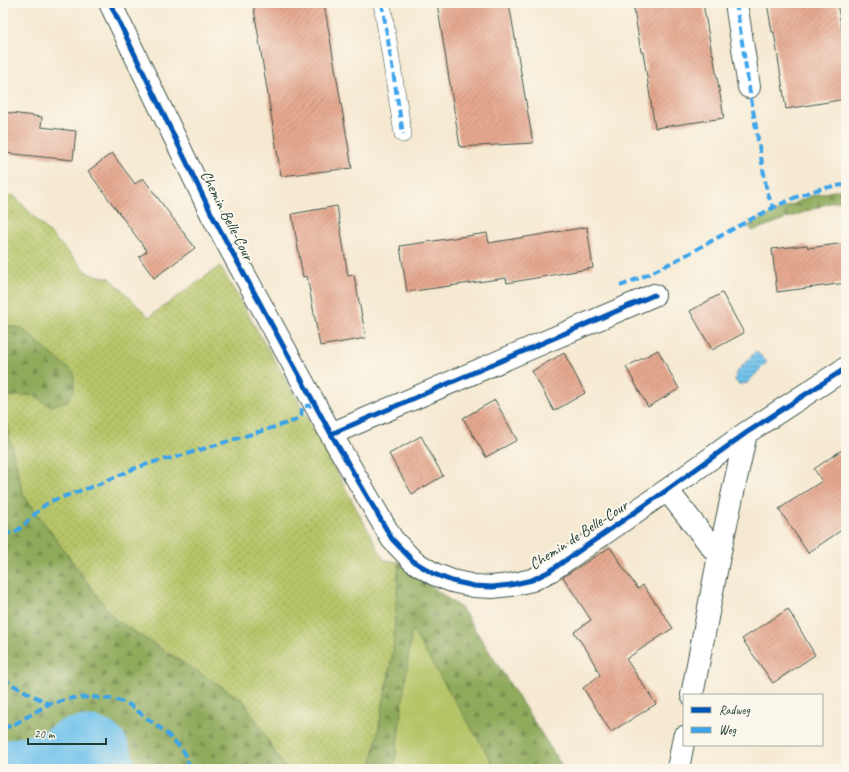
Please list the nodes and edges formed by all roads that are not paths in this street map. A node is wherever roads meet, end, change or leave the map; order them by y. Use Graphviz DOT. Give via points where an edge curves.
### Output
graph roads {
  1 [pos="110,3"];
  2 [pos="382,3"];
  3 [pos="736,3"];
  4 [pos="750,87"];
  5 [pos="403,134"];
  6 [pos="654,295"];
  7 [pos="846,368"];
  8 [pos="746,433"];
  9 [pos="331,434"];
  10 [pos="667,490"];
  11 [pos="719,556"];
  12 [pos="692,694"];
  13 [pos="683,742"];
  14 [pos="678,769"];
  1 -- 9 [label="street, Chemin Belle-Cour" via="212,215"];
  2 -- 5 [label="street"];
  3 -- 4 [label="street"];
  6 -- 9 [label="street"];
  7 -- 8 [label="street, Chemin de Belle-Cour"];
  8 -- 10 [label="street, Chemin de Belle-Cour"];
  8 -- 11 [label="street"];
  9 -- 10 [label="street, Chemin de Belle-Cour" via="392,539 414,561 434,574 452,582 474,586 492,587 532,580 550,571"];
  10 -- 11 [label="street"];
  11 -- 12 [label="street"];
  13 -- 14 [label="street"];
}
